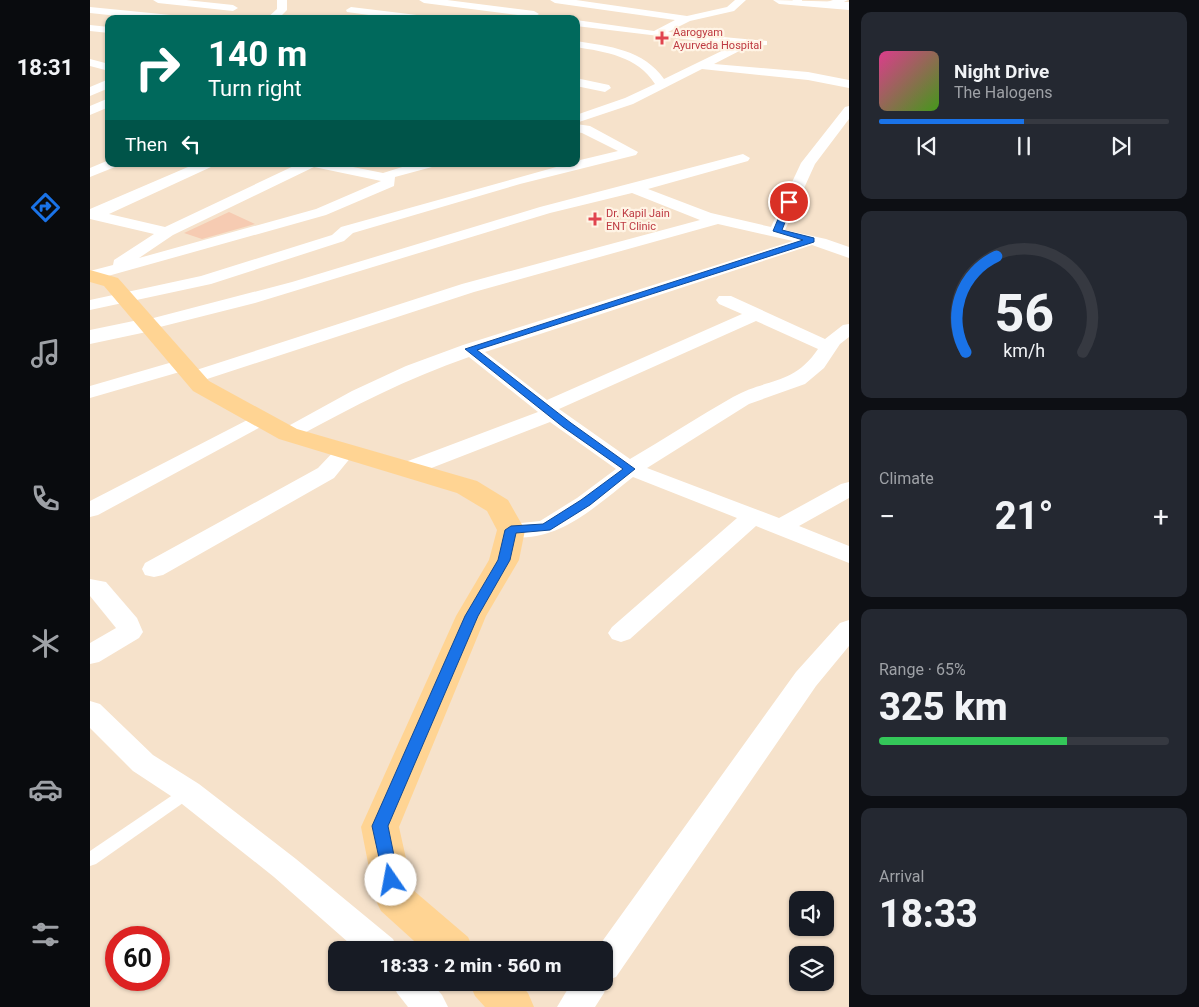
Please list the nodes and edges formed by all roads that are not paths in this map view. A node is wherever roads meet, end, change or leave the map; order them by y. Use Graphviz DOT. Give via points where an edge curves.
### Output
graph roads {
  1 [pos="158,0"];
  2 [pos="282,0"];
  3 [pos="424,0"];
  4 [pos="556,0"];
  5 [pos="741,0"];
  6 [pos="779,0"];
  7 [pos="797,0"];
  8 [pos="837,2"];
  9 [pos="849,6"];
  10 [pos="233,8"];
  11 [pos="90,10"];
  12 [pos="351,10"];
  13 [pos="141,15"];
  14 [pos="276,15"];
  15 [pos="377,15"];
  16 [pos="518,15"];
  17 [pos="534,15"];
  18 [pos="688,19"];
  19 [pos="580,24"];
  20 [pos="90,28"];
  21 [pos="105,30"];
  22 [pos="655,34"];
  23 [pos="747,43"];
  24 [pos="763,43"];
  25 [pos="580,45"];
  26 [pos="90,62"];
  27 [pos="702,66"];
  28 [pos="105,67"];
  29 [pos="580,83"];
  30 [pos="849,84"];
  31 [pos="105,85"];
  32 [pos="662,85"];
  33 [pos="606,88"];
  34 [pos="90,92"];
  35 [pos="105,104"];
  36 [pos="849,110"];
  37 [pos="90,112"];
  38 [pos="105,113"];
  39 [pos="580,118"];
  40 [pos="580,129"];
  41 [pos="743,158"];
  42 [pos="580,165"];
  43 [pos="105,166"];
  44 [pos="199,167"];
  45 [pos="303,167"];
  46 [pos="352,167"];
  47 [pos="416,167"];
  48 [pos="571,167"];
  49 [pos="90,173"];
  50 [pos="388,178"];
  51 [pos="634,188"];
  52 [pos="92,214"];
  53 [pos="719,219"];
  54 [pos="777,231"];
  55 [pos="167,232"];
  56 [pos="812,240"];
  57 [pos="849,253"];
  58 [pos="96,275"];
  59 [pos="124,298"];
  60 [pos="725,300"];
  61 [pos="90,305"];
  62 [pos="754,315"];
  63 [pos="148,325"];
  64 [pos="849,328"];
  65 [pos="90,337"];
  66 [pos="828,346"];
  67 [pos="470,349"];
  68 [pos="188,371"];
  69 [pos="90,392"];
  70 [pos="549,411"];
  71 [pos="261,419"];
  72 [pos="288,434"];
  73 [pos="344,451"];
  74 [pos="630,469"];
  75 [pos="408,470"];
  76 [pos="849,489"];
  77 [pos="90,510"];
  78 [pos="753,516"];
  79 [pos="780,527"];
  80 [pos="511,530"];
  81 [pos="849,555"];
  82 [pos="154,569"];
  83 [pos="90,587"];
  84 [pos="849,629"];
  85 [pos="621,633"];
  86 [pos="90,655"];
  87 [pos="90,711"];
  88 [pos="188,792"];
  89 [pos="90,858"];
  90 [pos="370,941"];
  91 [pos="443,941"];
  92 [pos="613,953"];
  93 [pos="417,991"];
  94 [pos="498,991"];
  95 [pos="586,991"];
  96 [pos="430,1007"];
  97 [pos="513,1007"];
  98 [pos="574,1007"];
  1 -- 10 [label="street"];
  2 -- 14 [label="street" via="282,10"];
  3 -- 16 [label="street"];
  4 -- 17 [label="street"];
  4 -- 18 [label="street"];
  5 -- 18 [label="street" via="730,9"];
  6 -- 7 [label="street"];
  7 -- 8 [label="street"];
  8 -- 9 [label="street"];
  11 -- 13 [label="street"];
  12 -- 15 [label="street"];
  18 -- 22 [label="street"];
  19 -- 22 [label="street"];
  20 -- 21 [label="street"];
  22 -- 23 [label="street"];
  23 -- 24 [label="street"];
  23 -- 27 [label="street"];
  25 -- 32 [label="street" via="631,56 655,72"];
  26 -- 28 [label="street"];
  27 -- 30 [label="street" via="808,76"];
  27 -- 32 [label="street"];
  29 -- 33 [label="street"];
  31 -- 34 [label="street"];
  32 -- 39 [label="street" via="629,101"];
  35 -- 37 [label="street"];
  36 -- 54 [label="street" via="808,163"];
  37 -- 38 [label="street"];
  40 -- 42 [label="street" via="631,152"];
  41 -- 51 [label="street"];
  43 -- 49 [label="street"];
  44 -- 52 [label="street"];
  45 -- 55 [label="street"];
  46 -- 50 [label="street"];
  47 -- 50 [label="street" via="388,175"];
  48 -- 59 [label="street" via="347,230 338,238 205,280"];
  50 -- 58 [label="street" via="389,183 321,212"];
  51 -- 53 [label="street" via="686,210"];
  51 -- 63 [label="street" via="585,198 221,308"];
  52 -- 55 [label="street"];
  53 -- 54 [label="street"];
  53 -- 68 [label="street" via="468,288"];
  54 -- 56 [label="street"];
  55 -- 58 [label="street"];
  56 -- 57 [label="street"];
  56 -- 67 [label="street"];
  58 -- 59 [label="main road" via="110,282"];
  59 -- 61 [label="street"];
  59 -- 63 [label="main road"];
  60 -- 62 [label="street"];
  62 -- 66 [label="street"];
  62 -- 70 [label="street"];
  63 -- 65 [label="street"];
  63 -- 68 [label="main road"];
  64 -- 66 [label="street"];
  66 -- 74 [label="street" via="817,364 798,380 742,400"];
  67 -- 70 [label="street"];
  67 -- 72 [label="street" via="359,395"];
  68 -- 69 [label="street"];
  68 -- 71 [label="main road" via="201,386"];
  70 -- 74 [label="street"];
  70 -- 75 [label="street"];
  71 -- 72 [label="main road"];
  71 -- 77 [label="street"];
  72 -- 73 [label="main road"];
  73 -- 75 [label="main road"];
  73 -- 82 [label="street" via="326,473"];
  74 -- 78 [label="street"];
  74 -- 80 [label="street" via="586,503 545,528"];
  75 -- 80 [label="main road" via="467,487 498,506"];
  76 -- 79 [label="street"];
  78 -- 79 [label="street"];
  78 -- 85 [label="street"];
  79 -- 81 [label="street"];
  80 -- 91 [label="main road" via="504,560 471,616 380,826 395,899"];
  83 -- 86 [label="street" via="97,588 128,624 130,632"];
  84 -- 92 [label="street" via="806,679"];
  87 -- 88 [label="street" via="143,763"];
  88 -- 89 [label="lane"];
  88 -- 90 [label="street"];
  93 -- 96 [label="street"];
  94 -- 97 [label="main road"];
  95 -- 98 [label="street"];
}
